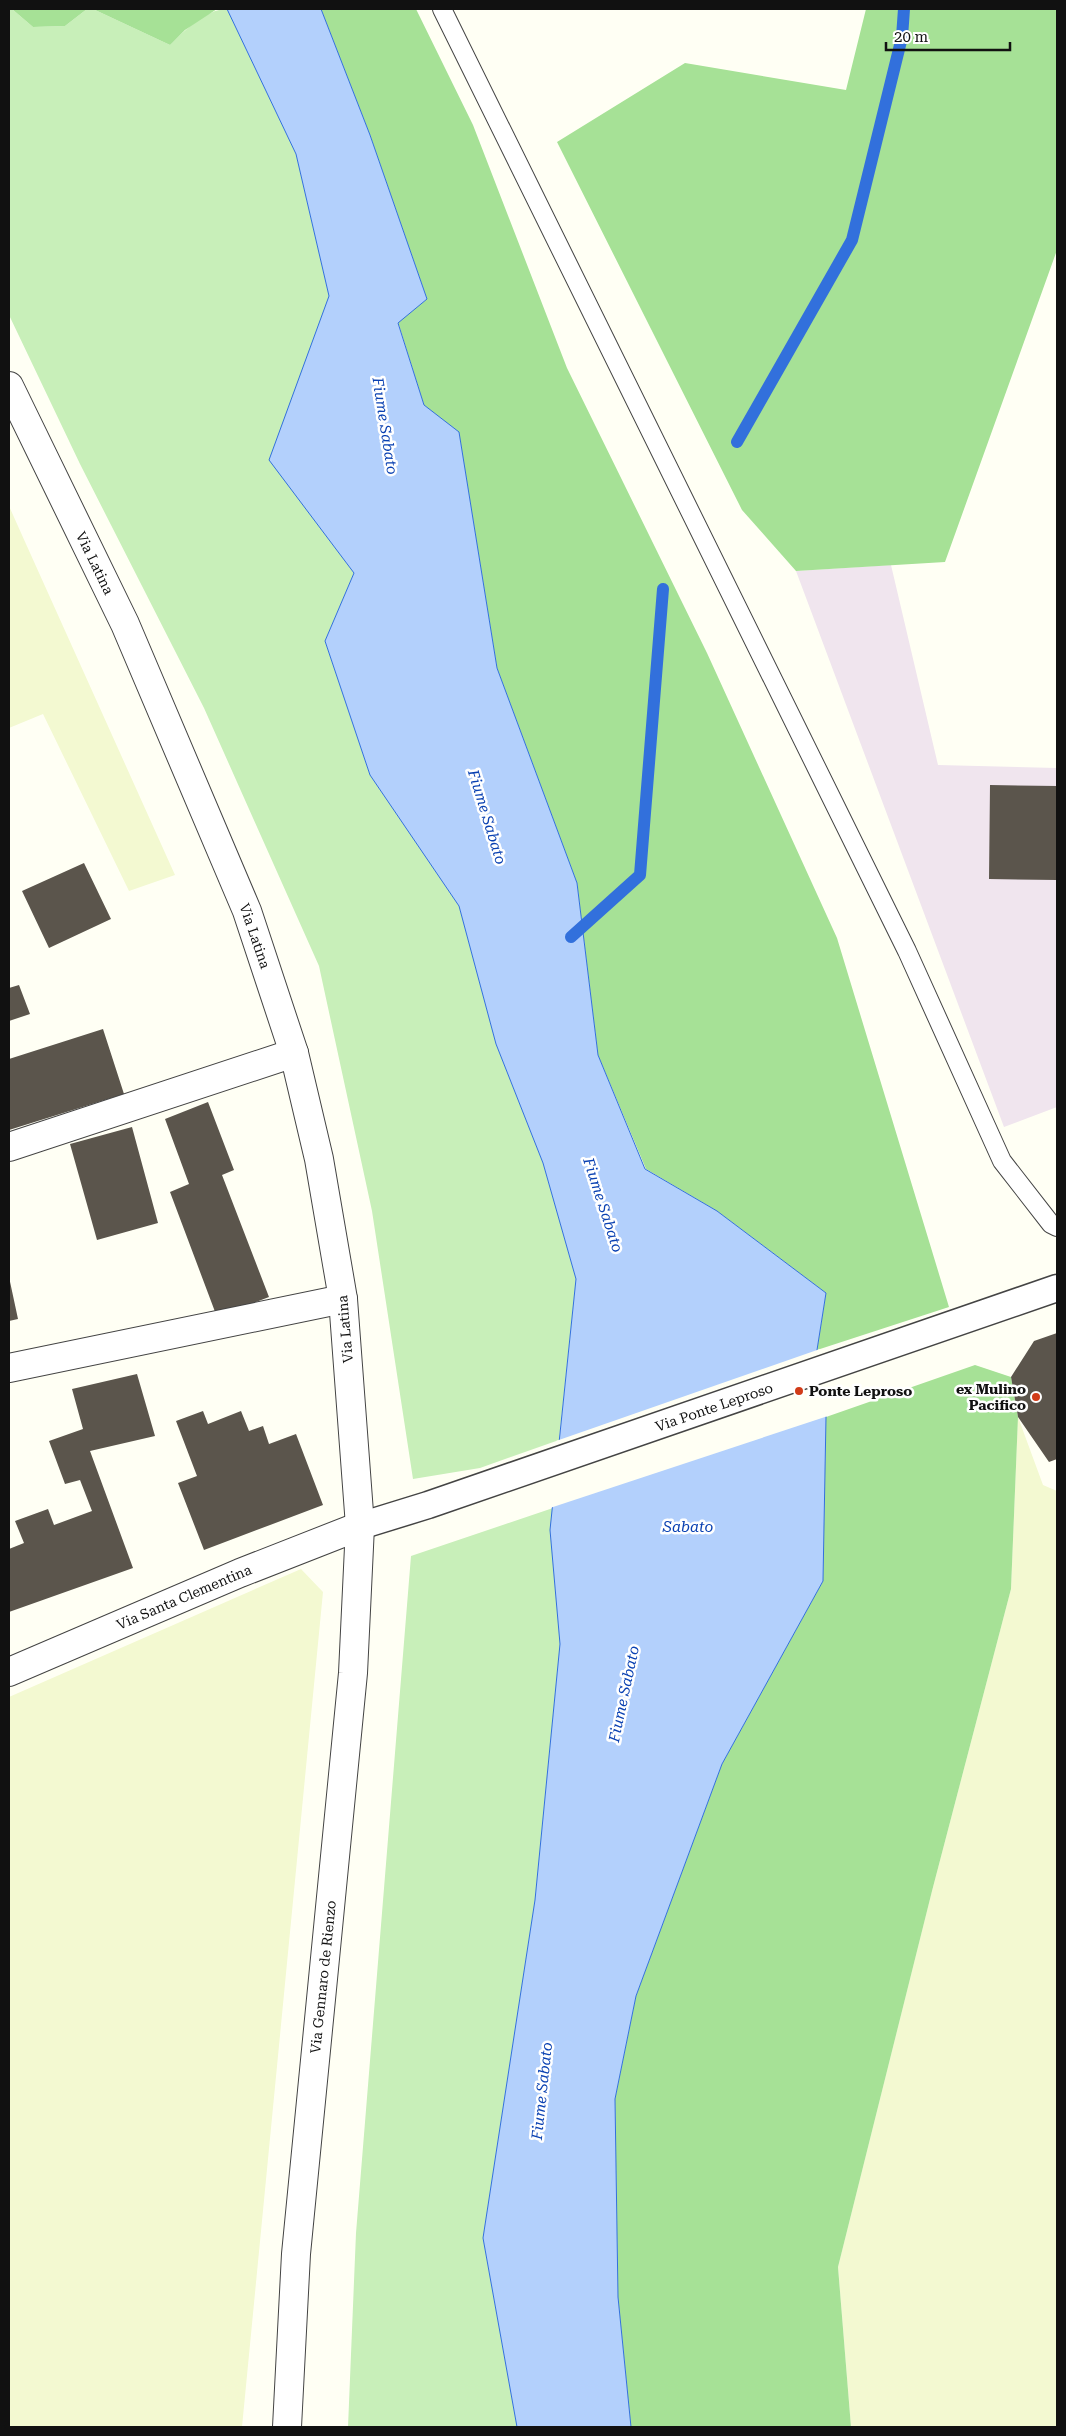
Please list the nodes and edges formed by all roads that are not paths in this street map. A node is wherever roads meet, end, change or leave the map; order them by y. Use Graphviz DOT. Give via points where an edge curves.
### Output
graph roads {
  1 [pos="442,9"];
  2 [pos="9,386"];
  3 [pos="294,1053"];
  4 [pos="9,1147"];
  5 [pos="1057,1227"];
  6 [pos="1057,1288"];
  7 [pos="343,1299"];
  8 [pos="9,1368"];
  9 [pos="360,1526"];
  10 [pos="9,1672"];
  11 [pos="286,2427"];
  1 -- 5 [label="lane" via="907,951 1002,1161 1051,1224"];
  2 -- 3 [label="street, Via Latina" via="128,633 247,911"];
  3 -- 4 [label="street"];
  3 -- 7 [label="street, Via Latina" via="319,1159"];
  6 -- 9 [label="street, Via Ponte Leproso"];
  7 -- 8 [label="street"];
  7 -- 9 [label="street, Via Latina"];
  9 -- 10 [label="street, Via Santa Clementina" via="240,1573"];
  9 -- 11 [label="street, Via Gennaro de Rienzo" via="354,1673 296,2254"];
}
